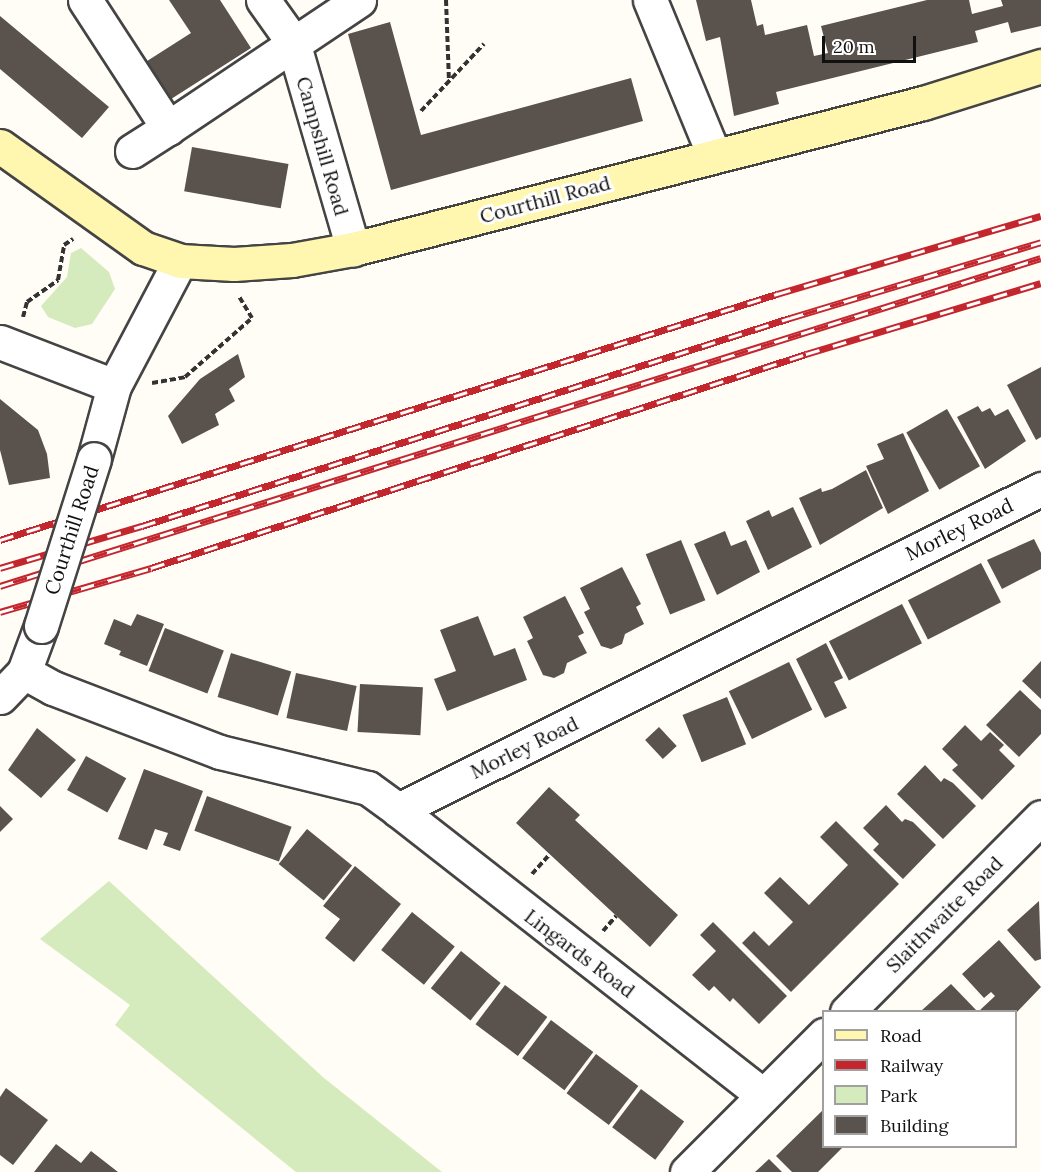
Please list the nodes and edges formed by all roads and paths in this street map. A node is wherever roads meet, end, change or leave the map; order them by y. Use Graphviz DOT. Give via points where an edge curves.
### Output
graph roads {
  1 [pos="85,0"];
  2 [pos="263,0"];
  3 [pos="359,0"];
  4 [pos="446,0"];
  5 [pos="651,0"];
  6 [pos="293,42"];
  7 [pos="484,44"];
  8 [pos="1041,66"];
  9 [pos="449,82"];
  10 [pos="421,111"];
  11 [pos="168,128"];
  12 [pos="0,146"];
  13 [pos="132,151"];
  14 [pos="714,154"];
  15 [pos="82,243"];
  16 [pos="353,249"];
  17 [pos="180,261"];
  18 [pos="234,264"];
  19 [pos="8,343"];
  20 [pos="113,388"];
  21 [pos="1041,489"];
  22 [pos="24,672"];
  23 [pos="0,697"];
  24 [pos="398,810"];
  25 [pos="1041,817"];
  26 [pos="848,1010"];
  27 [pos="822,1037"];
  28 [pos="763,1095"];
  29 [pos="687,1172"];
  1 -- 11 [label="street"];
  2 -- 6 [label="street, Campshill Road"];
  3 -- 6 [label="street"];
  4 -- 9 [label="path"];
  5 -- 14 [label="street"];
  6 -- 11 [label="street"];
  6 -- 16 [label="street, Campshill Road"];
  7 -- 9 [label="path"];
  8 -- 14 [label="street, Courthill Road" via="923,103"];
  9 -- 10 [label="path"];
  11 -- 13 [label="street"];
  12 -- 17 [label="street" via="143,248"];
  14 -- 16 [label="street, Courthill Road"];
  15 -- 19 [label="path" via="75,237 64,245 58,280 27,302"];
  16 -- 18 [label="street, Courthill Road" via="292,260"];
  17 -- 18 [label="street, Courthill Road"];
  17 -- 20 [label="street, Courthill Road"];
  18 -- 20 [label="path" via="235,290 252,318 185,376"];
  19 -- 20 [label="street"];
  20 -- 22 [label="street, Courthill Road, bridge" via="94,459"];
  21 -- 24 [label="street, Morley Road"];
  22 -- 23 [label="street"];
  22 -- 24 [label="street" via="53,688 219,752 368,788"];
  24 -- 28 [label="street, Lingards Road"];
  25 -- 26 [label="street, Slaithwaite Road"];
  27 -- 28 [label="street"];
  28 -- 29 [label="street"];
}
